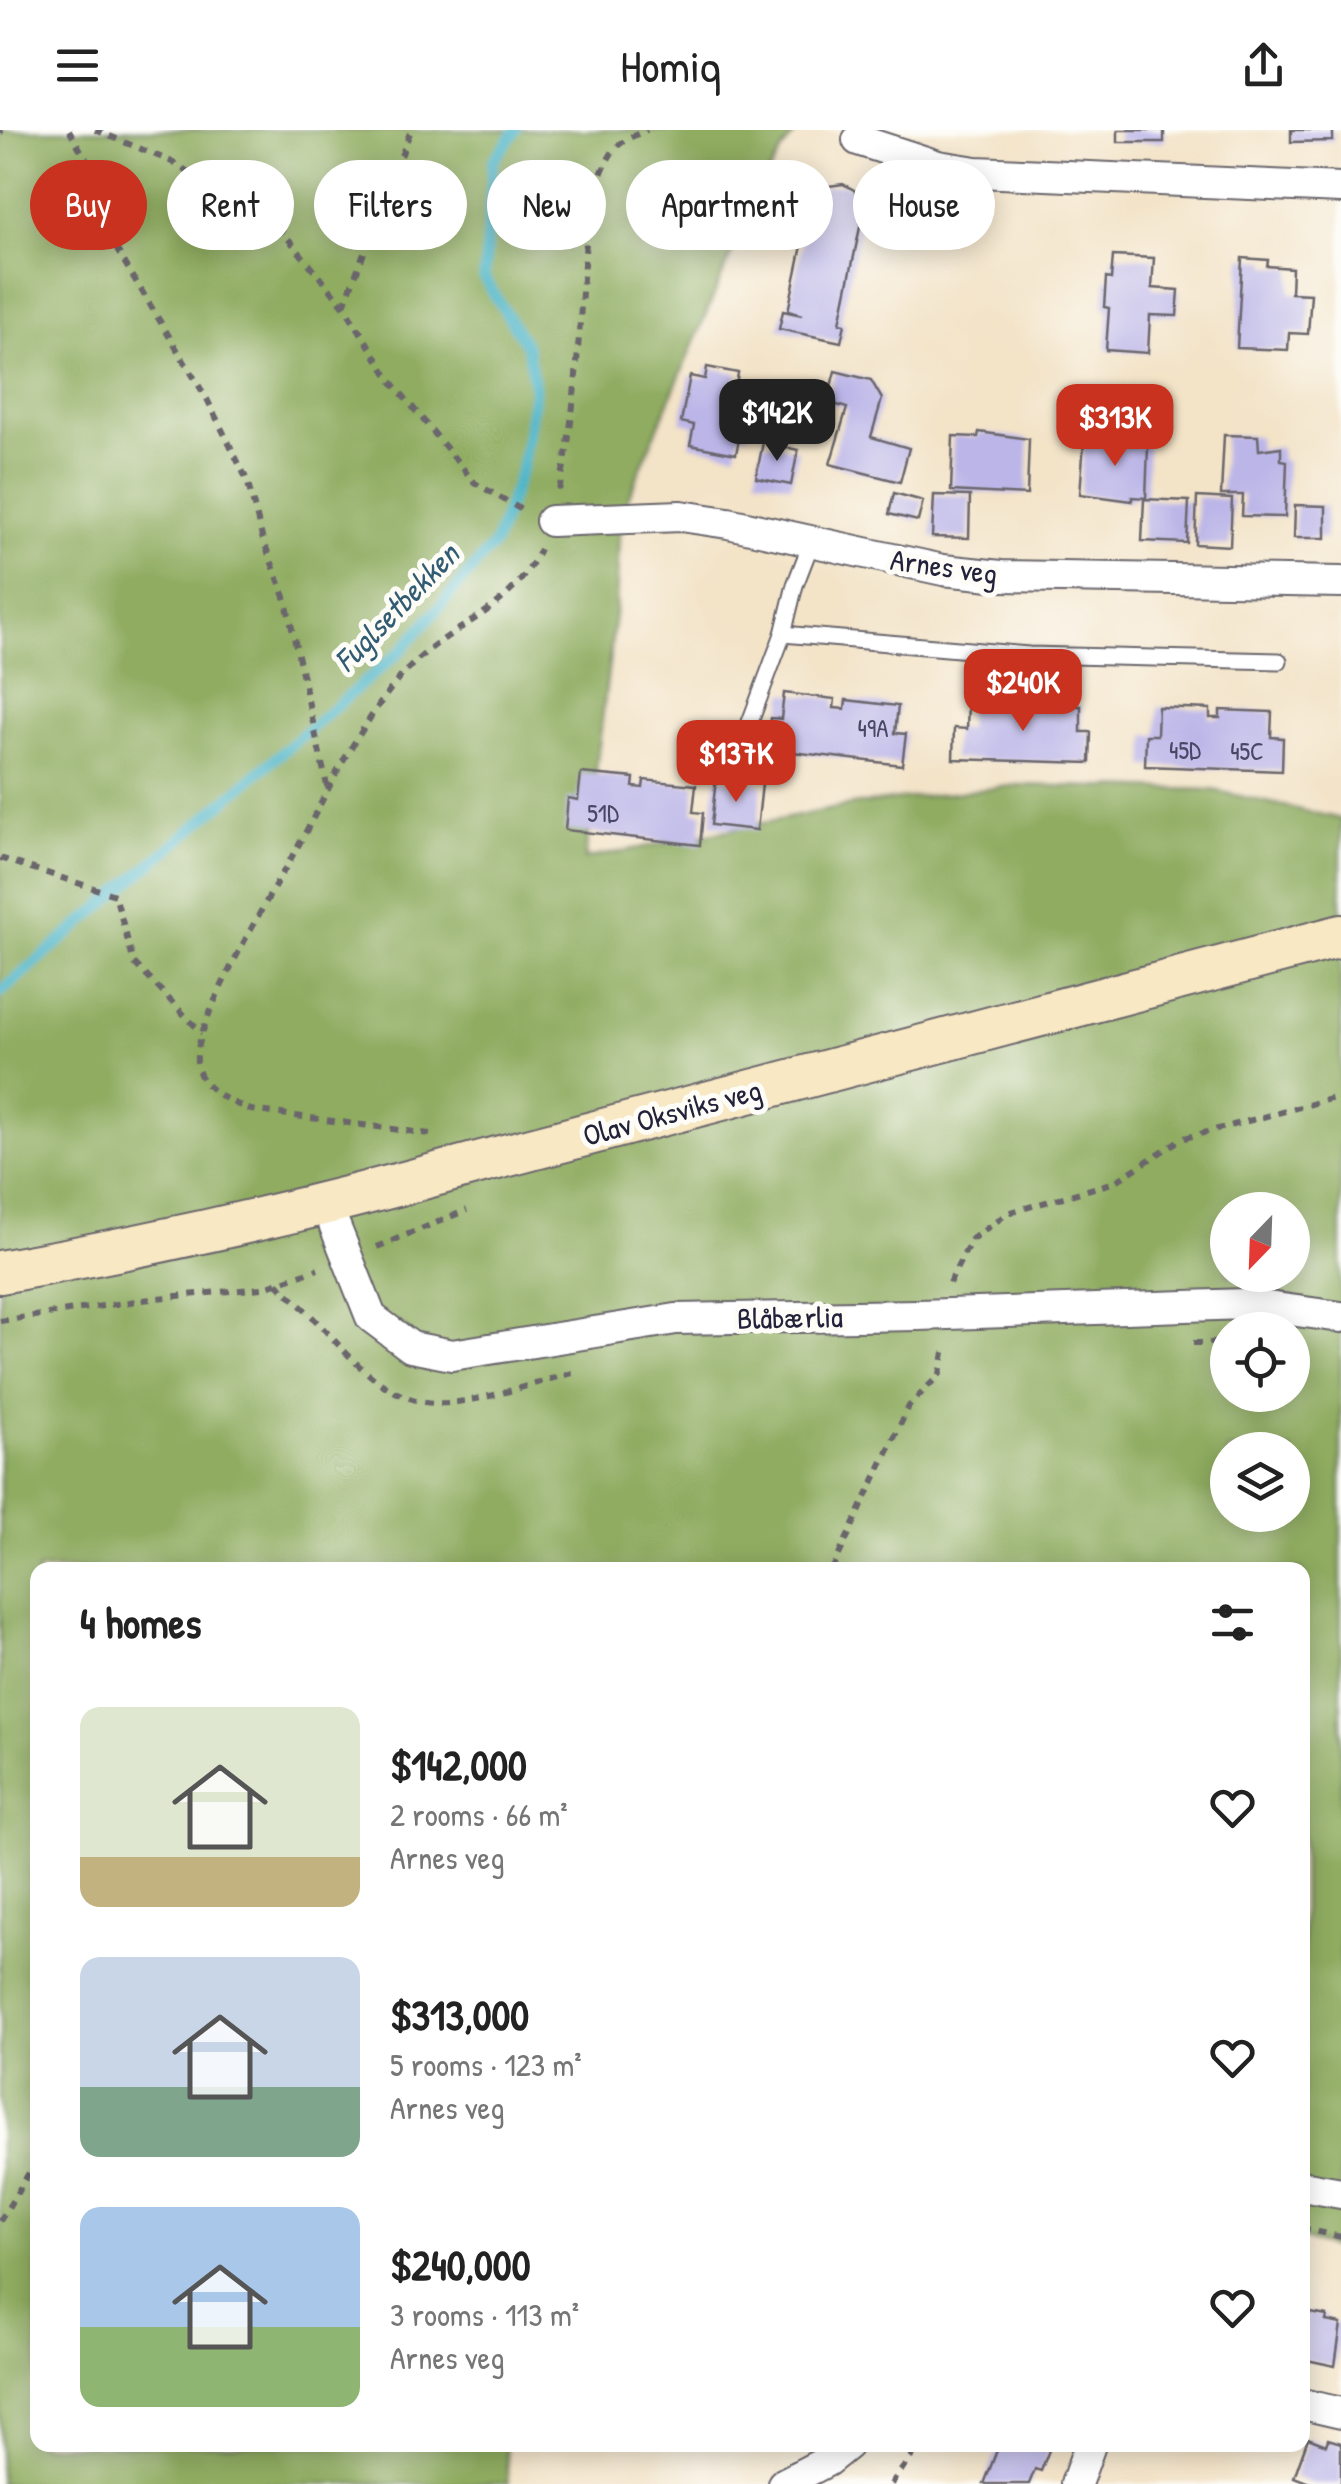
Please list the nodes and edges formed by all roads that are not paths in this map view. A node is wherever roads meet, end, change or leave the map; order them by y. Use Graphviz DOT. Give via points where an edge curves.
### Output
graph roads {
  1 [pos="858,140"];
  2 [pos="1341,188"];
  3 [pos="551,521"];
  4 [pos="812,541"];
  5 [pos="1341,582"];
  6 [pos="783,634"];
  7 [pos="1279,661"];
  8 [pos="735,762"];
  9 [pos="1341,936"];
  10 [pos="327,1206"];
  11 [pos="0,1272"];
  12 [pos="1341,1317"];
  13 [pos="1310,2187"];
  14 [pos="1341,2193"];
  15 [pos="1310,2406"];
  16 [pos="1341,2412"];
  17 [pos="839,2452"];
  18 [pos="1087,2452"];
  19 [pos="783,2484"];
  20 [pos="1076,2484"];
  1 -- 2 [label="street" via="976,172"];
  3 -- 4 [label="street, Arnes veg" via="682,516"];
  4 -- 5 [label="street, Arnes veg" via="1000,576"];
  4 -- 6 [label="lane"];
  6 -- 7 [label="lane" via="1029,655"];
  6 -- 8 [label="lane"];
  9 -- 10 [label="street, Olav Oksviks veg" via="470,1186"];
  10 -- 11 [label="street, Olav Oksviks veg"];
  10 -- 12 [label="street, Blåbærlia" via="370,1317 411,1347 452,1355 676,1319 1246,1304"];
  13 -- 14 [label="street"];
  15 -- 16 [label="street"];
  17 -- 19 [label="street"];
  18 -- 20 [label="street"];
}
